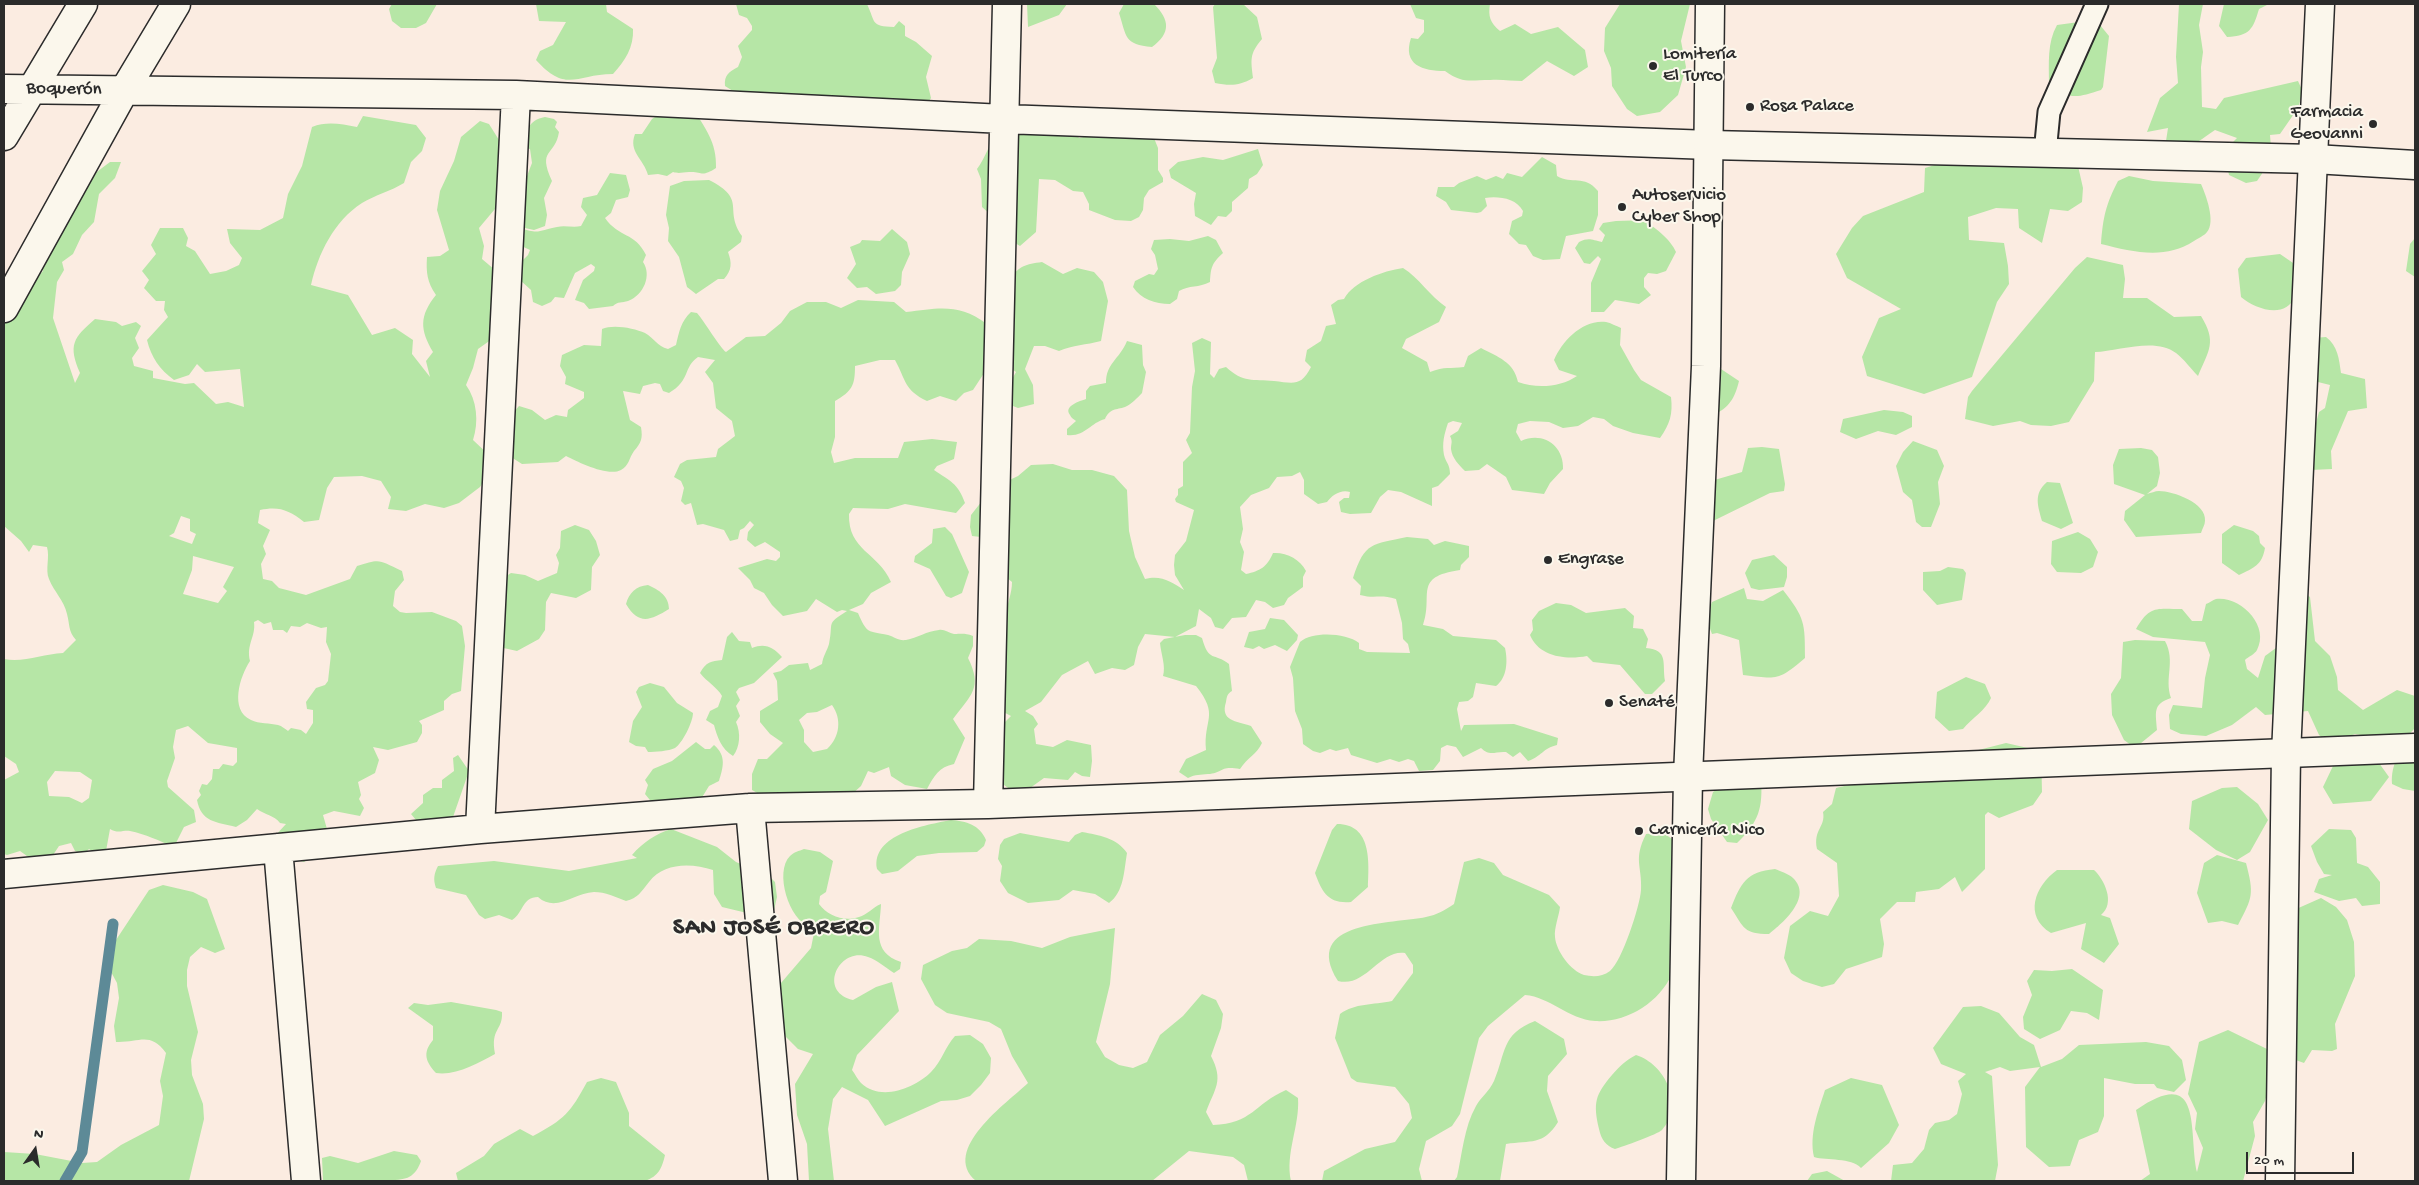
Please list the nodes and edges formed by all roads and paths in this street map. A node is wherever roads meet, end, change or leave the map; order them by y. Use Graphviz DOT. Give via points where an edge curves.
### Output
graph roads {
  1 [pos="83,4"];
  2 [pos="176,4"];
  3 [pos="1007,4"];
  4 [pos="1710,4"];
  5 [pos="2097,4"];
  6 [pos="2320,4"];
  7 [pos="4,89"];
  8 [pos="30,89"];
  9 [pos="124,91"];
  10 [pos="516,95"];
  11 [pos="1004,119"];
  12 [pos="4,136"];
  13 [pos="1710,145"];
  14 [pos="2046,153"];
  15 [pos="2314,160"];
  16 [pos="2415,164"];
  17 [pos="4,308"];
  18 [pos="2415,748"];
  19 [pos="2286,754"];
  20 [pos="1688,776"];
  21 [pos="988,804"];
  22 [pos="750,808"];
  23 [pos="480,829"];
  24 [pos="278,848"];
  25 [pos="4,874"];
  26 [pos="306,1181"];
  27 [pos="783,1181"];
  28 [pos="1681,1181"];
  29 [pos="2280,1181"];
  1 -- 8 [label="street"];
  2 -- 9 [label="street"];
  3 -- 11 [label="street"];
  4 -- 13 [label="street"];
  5 -- 14 [label="lane" via="2050,112"];
  6 -- 15 [label="street"];
  7 -- 8 [label="street, Boquerón"];
  8 -- 9 [label="street, Boquerón"];
  8 -- 12 [label="street"];
  9 -- 10 [label="street, Boquerón"];
  9 -- 17 [label="street"];
  10 -- 11 [label="street, Boquerón"];
  10 -- 23 [label="street"];
  11 -- 13 [label="street, Boquerón"];
  11 -- 21 [label="street"];
  13 -- 14 [label="street, Boquerón"];
  13 -- 20 [label="street" via="1706,366"];
  14 -- 15 [label="street, Boquerón"];
  15 -- 16 [label="street, Boquerón"];
  15 -- 19 [label="street"];
  18 -- 19 [label="street"];
  19 -- 20 [label="street"];
  19 -- 29 [label="street"];
  20 -- 21 [label="street"];
  20 -- 28 [label="street"];
  21 -- 22 [label="street"];
  22 -- 23 [label="street"];
  22 -- 27 [label="street"];
  23 -- 24 [label="street"];
  24 -- 25 [label="street"];
  24 -- 26 [label="street"];
}
